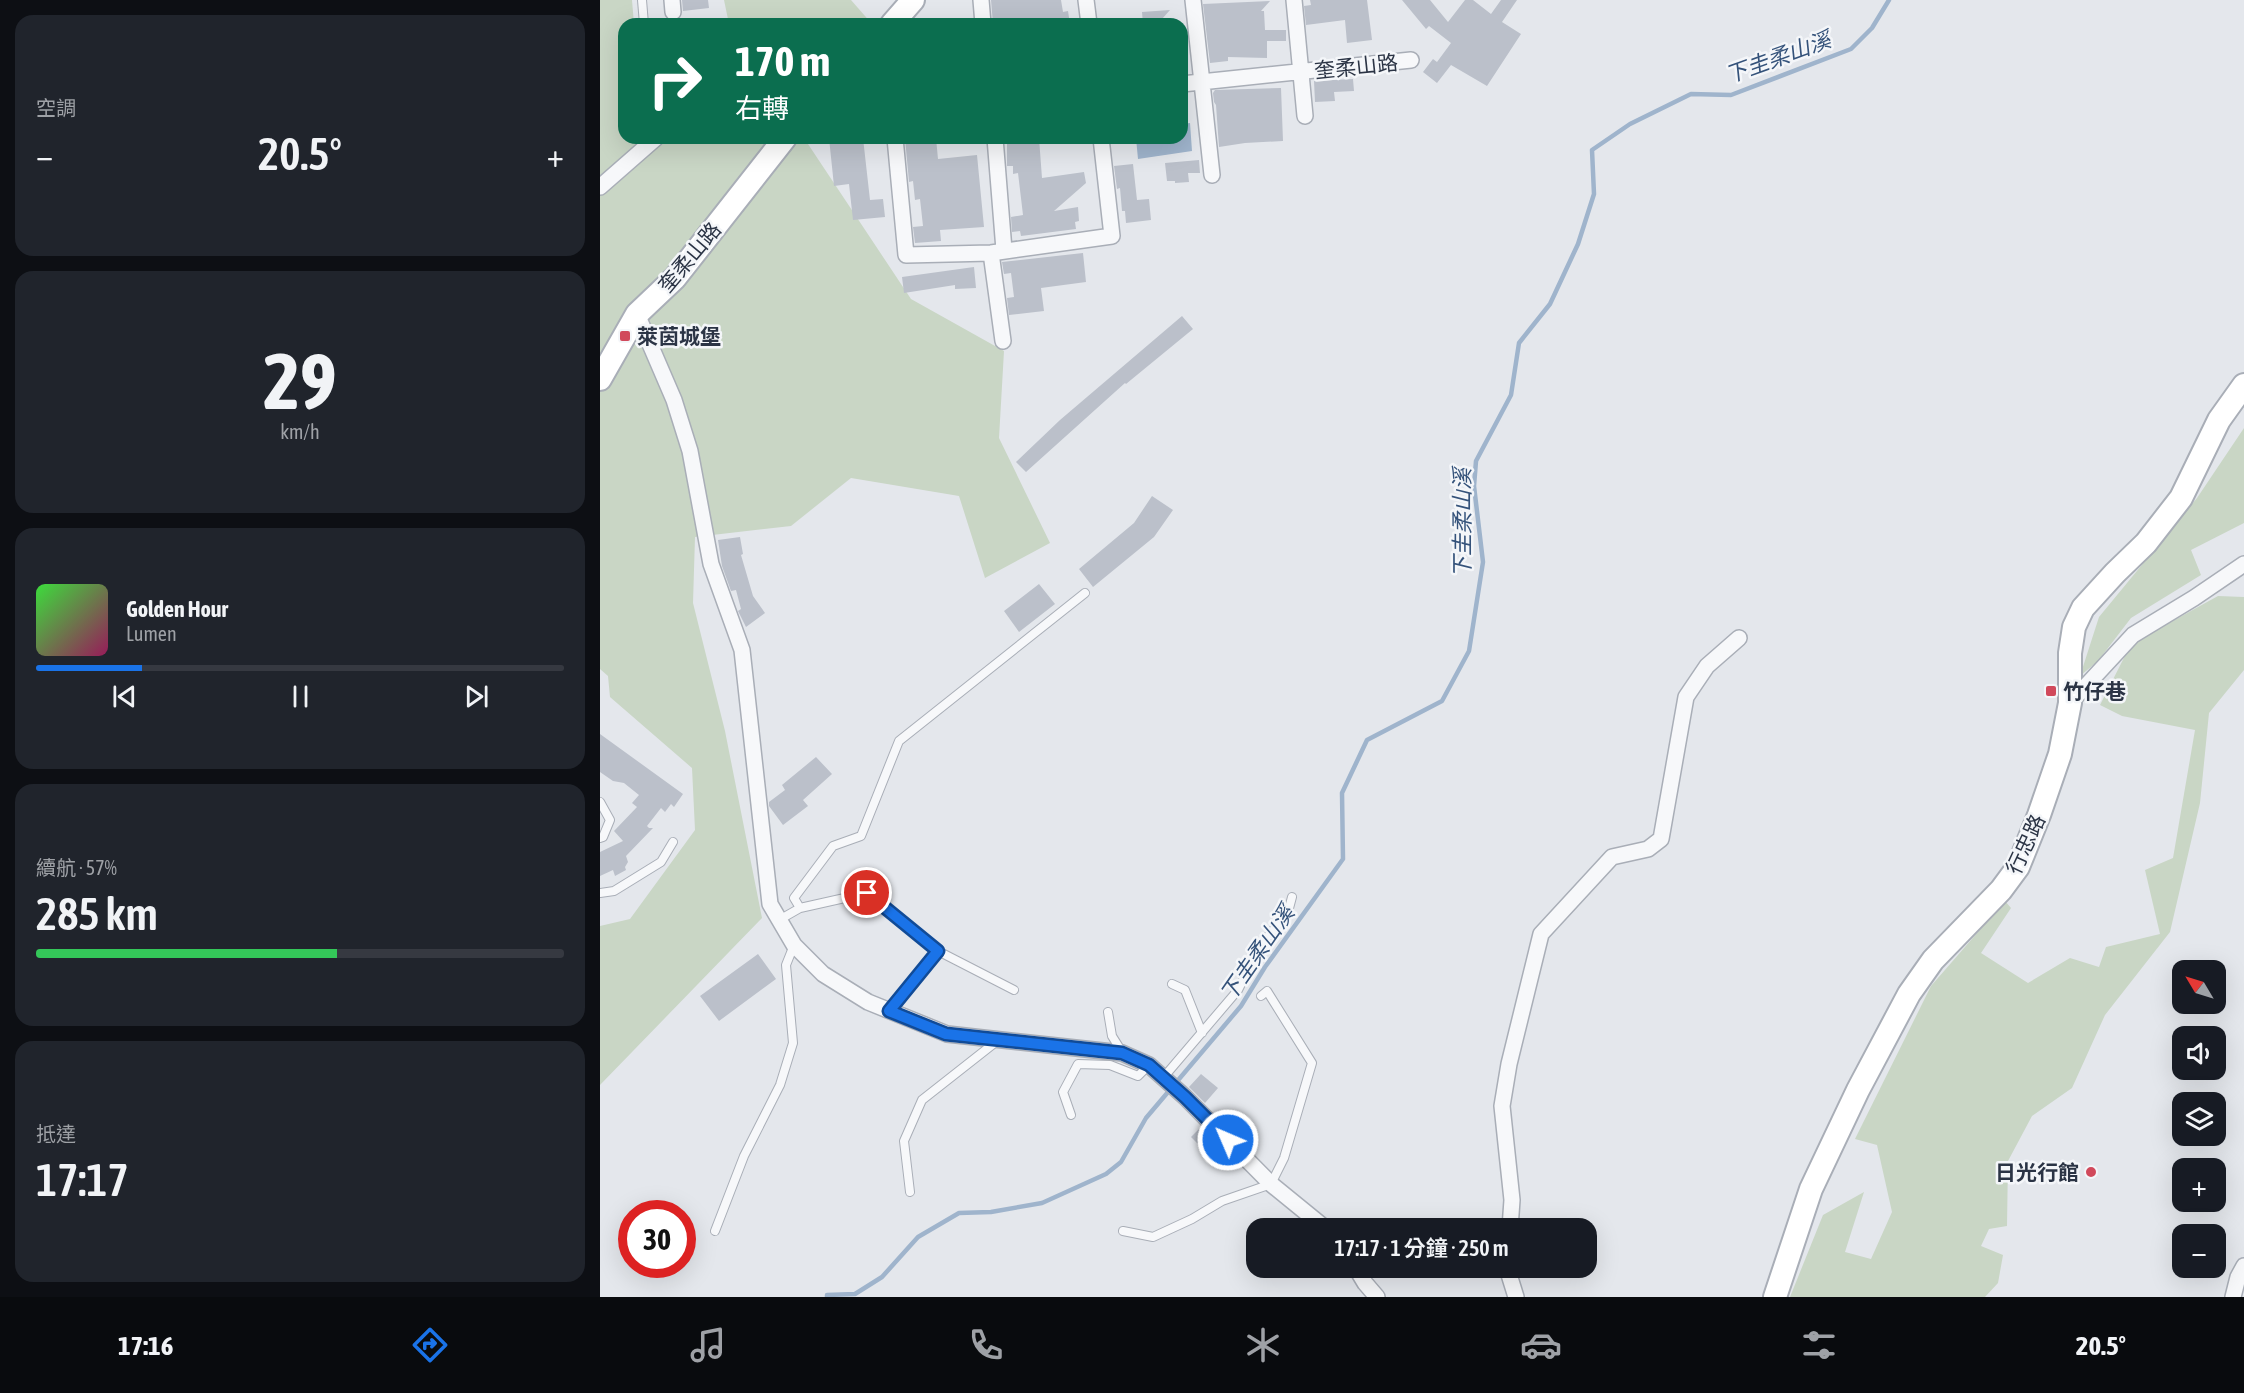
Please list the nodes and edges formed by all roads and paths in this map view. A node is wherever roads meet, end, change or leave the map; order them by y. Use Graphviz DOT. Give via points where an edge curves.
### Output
graph roads {
  1 [pos="642,0"];
  2 [pos="913,0"];
  3 [pos="981,0"];
  4 [pos="1086,0"];
  5 [pos="1193,0"];
  6 [pos="1294,0"];
  7 [pos="644,18"];
  8 [pos="897,18"];
  9 [pos="982,18"];
  10 [pos="1088,18"];
  11 [pos="1411,60"];
  12 [pos="1301,71"];
  13 [pos="1202,82"];
  14 [pos="1188,83"];
  15 [pos="1305,116"];
  16 [pos="649,144"];
  17 [pos="780,144"];
  18 [pos="896,144"];
  19 [pos="995,144"];
  20 [pos="1102,144"];
  21 [pos="1212,176"];
  22 [pos="600,187"];
  23 [pos="998,251"];
  24 [pos="637,314"];
  25 [pos="1003,341"];
  26 [pos="600,379"];
  27 [pos="2244,385"];
  28 [pos="2244,564"];
  29 [pos="1085,593"];
  30 [pos="1739,638"];
  31 [pos="2070,703"];
  32 [pos="600,802"];
  33 [pos="600,838"];
  34 [pos="673,842"];
  35 [pos="600,893"];
  36 [pos="1292,897"];
  37 [pos="800,908"];
  38 [pos="779,920"];
  39 [pos="794,945"];
  40 [pos="938,951"];
  41 [pos="1172,984"];
  42 [pos="1014,990"];
  43 [pos="1261,996"];
  44 [pos="889,1011"];
  45 [pos="1108,1012"];
  46 [pos="1202,1033"];
  47 [pos="998,1040"];
  48 [pos="1122,1053"];
  49 [pos="1149,1065"];
  50 [pos="1166,1081"];
  51 [pos="1071,1115"];
  52 [pos="1271,1184"];
  53 [pos="910,1192"];
  54 [pos="1313,1218"];
  55 [pos="1511,1218"];
  56 [pos="715,1231"];
  57 [pos="1123,1231"];
  58 [pos="2244,1266"];
  59 [pos="1362,1278"];
  60 [pos="1510,1278"];
  61 [pos="1377,1297"];
  62 [pos="1516,1297"];
  63 [pos="1774,1297"];
  64 [pos="2233,1297"];
  1 -- 7 [label="lane"];
  2 -- 8 [label="street"];
  3 -- 9 [label="street"];
  4 -- 10 [label="street"];
  5 -- 13 [label="street"];
  6 -- 12 [label="street, 奎柔山路"];
  11 -- 12 [label="street, 奎柔山路"];
  12 -- 13 [label="street, 奎柔山路"];
  12 -- 15 [label="street, 奎柔山路"];
  13 -- 14 [label="street, 奎柔山路"];
  13 -- 21 [label="street"];
  16 -- 22 [label="street"];
  17 -- 24 [label="street, 奎柔山路" via="675,278"];
  18 -- 23 [label="street" via="906,255"];
  19 -- 23 [label="street"];
  20 -- 23 [label="street" via="1112,236"];
  23 -- 25 [label="street"];
  24 -- 26 [label="street, 奎柔山路"];
  24 -- 38 [label="street" via="674,400 690,451 711,564 742,650 770,904"];
  27 -- 31 [label="street, 行忠路" via="2219,420 2181,498 2146,543 2083,608 2074,627 2070,653"];
  28 -- 31 [label="street" via="2133,635"];
  29 -- 37 [label="lane" via="899,741 861,836 833,846 794,898"];
  30 -- 55 [label="street" via="1707,666 1686,698 1661,839 1648,849 1612,857 1541,934 1502,1106"];
  31 -- 63 [label="street, 行忠路" via="2060,753 2018,867 1933,960 1909,994 1811,1189"];
  32 -- 33 [label="lane" via="610,820"];
  34 -- 35 [label="lane" via="661,862 614,891"];
  36 -- 46 [label="lane" via="1288,912 1260,946 1238,990"];
  37 -- 38 [label="lane"];
  37 -- 40 [label="lane" via="867,893"];
  38 -- 39 [label="street"];
  39 -- 44 [label="street" via="823,974"];
  39 -- 56 [label="lane" via="786,965 793,1043 780,1085 744,1156"];
  40 -- 42 [label="lane"];
  40 -- 44 [label="lane"];
  41 -- 46 [label="lane" via="1185,990"];
  43 -- 52 [label="lane" via="1267,991 1312,1064 1284,1158"];
  44 -- 47 [label="street" via="946,1034"];
  45 -- 48 [label="lane" via="1112,1036"];
  46 -- 50 [label="lane"];
  47 -- 48 [label="street"];
  47 -- 53 [label="lane" via="922,1100 904,1142"];
  48 -- 49 [label="street"];
  49 -- 50 [label="street"];
  49 -- 51 [label="lane" via="1138,1076 1110,1065 1078,1064 1064,1092"];
  50 -- 52 [label="street"];
  52 -- 54 [label="street"];
  52 -- 57 [label="lane" via="1222,1201 1153,1237"];
  58 -- 64 [label="street"];
  59 -- 61 [label="street"];
  60 -- 62 [label="street"];
}
